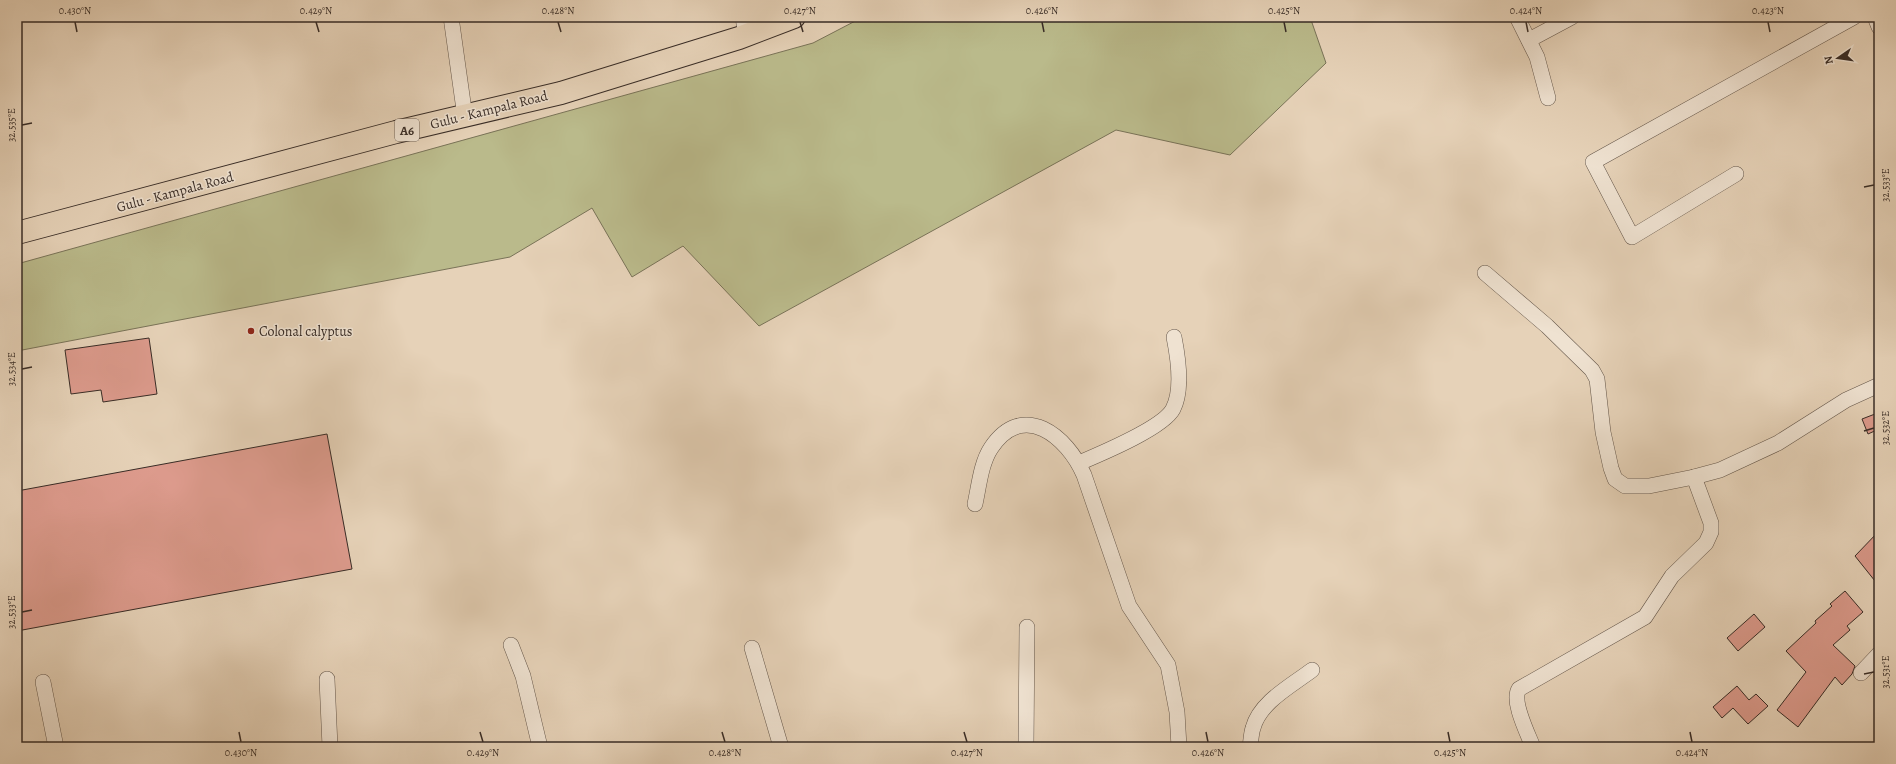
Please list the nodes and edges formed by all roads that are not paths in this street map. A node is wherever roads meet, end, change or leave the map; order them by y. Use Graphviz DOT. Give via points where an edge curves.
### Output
graph roads {
  1 [pos="451,17"];
  2 [pos="794,17"];
  3 [pos="1517,17"];
  4 [pos="1572,17"];
  5 [pos="1854,17"];
  6 [pos="1875,17"];
  7 [pos="741,27"];
  8 [pos="1879,28"];
  9 [pos="1529,40"];
  10 [pos="1548,98"];
  11 [pos="465,117"];
  12 [pos="1736,174"];
  13 [pos="17,233"];
  14 [pos="1485,273"];
  15 [pos="1174,337"];
  16 [pos="1879,385"];
  17 [pos="1079,463"];
  18 [pos="1694,477"];
  19 [pos="975,504"];
  20 [pos="1027,627"];
  21 [pos="511,645"];
  22 [pos="752,648"];
  23 [pos="1879,654"];
  24 [pos="1312,670"];
  25 [pos="1861,673"];
  26 [pos="327,679"];
  27 [pos="43,682"];
  28 [pos="52,747"];
  29 [pos="330,747"];
  30 [pos="540,747"];
  31 [pos="780,747"];
  32 [pos="1026,747"];
  33 [pos="1179,747"];
  34 [pos="1250,747"];
  35 [pos="1533,747"];
  1 -- 11 [label="street"];
  2 -- 7 [label="main road, Gulu - Kampala Road / A6"];
  3 -- 9 [label="street"];
  4 -- 9 [label="street"];
  5 -- 12 [label="street" via="1594,162 1632,237"];
  6 -- 8 [label="street"];
  7 -- 11 [label="main road, Gulu - Kampala Road / A6" via="561,93"];
  9 -- 10 [label="street" via="1537,57"];
  11 -- 13 [label="main road, Gulu - Kampala Road / A6" via="336,148"];
  14 -- 18 [label="street" via="1547,326 1592,370 1597,379 1603,432 1611,468 1619,483 1625,486 1649,486"];
  15 -- 17 [label="street" via="1179,367 1176,400 1169,416 1111,449"];
  16 -- 18 [label="street" via="1846,400 1778,442 1720,470"];
  17 -- 19 [label="street" via="1046,430 1033,425 1019,425 1004,433 990,449"];
  17 -- 33 [label="street" via="1129,606 1168,665 1175,700"];
  18 -- 35 [label="street" via="1711,523 1711,532 1706,542 1672,576 1645,617 1519,689 1516,693 1517,702"];
  20 -- 32 [label="street"];
  21 -- 30 [label="street" via="522,676"];
  22 -- 31 [label="street"];
  23 -- 25 [label="street"];
  24 -- 34 [label="street" via="1268,703 1253,728"];
  26 -- 29 [label="street"];
  27 -- 28 [label="street"];
}
